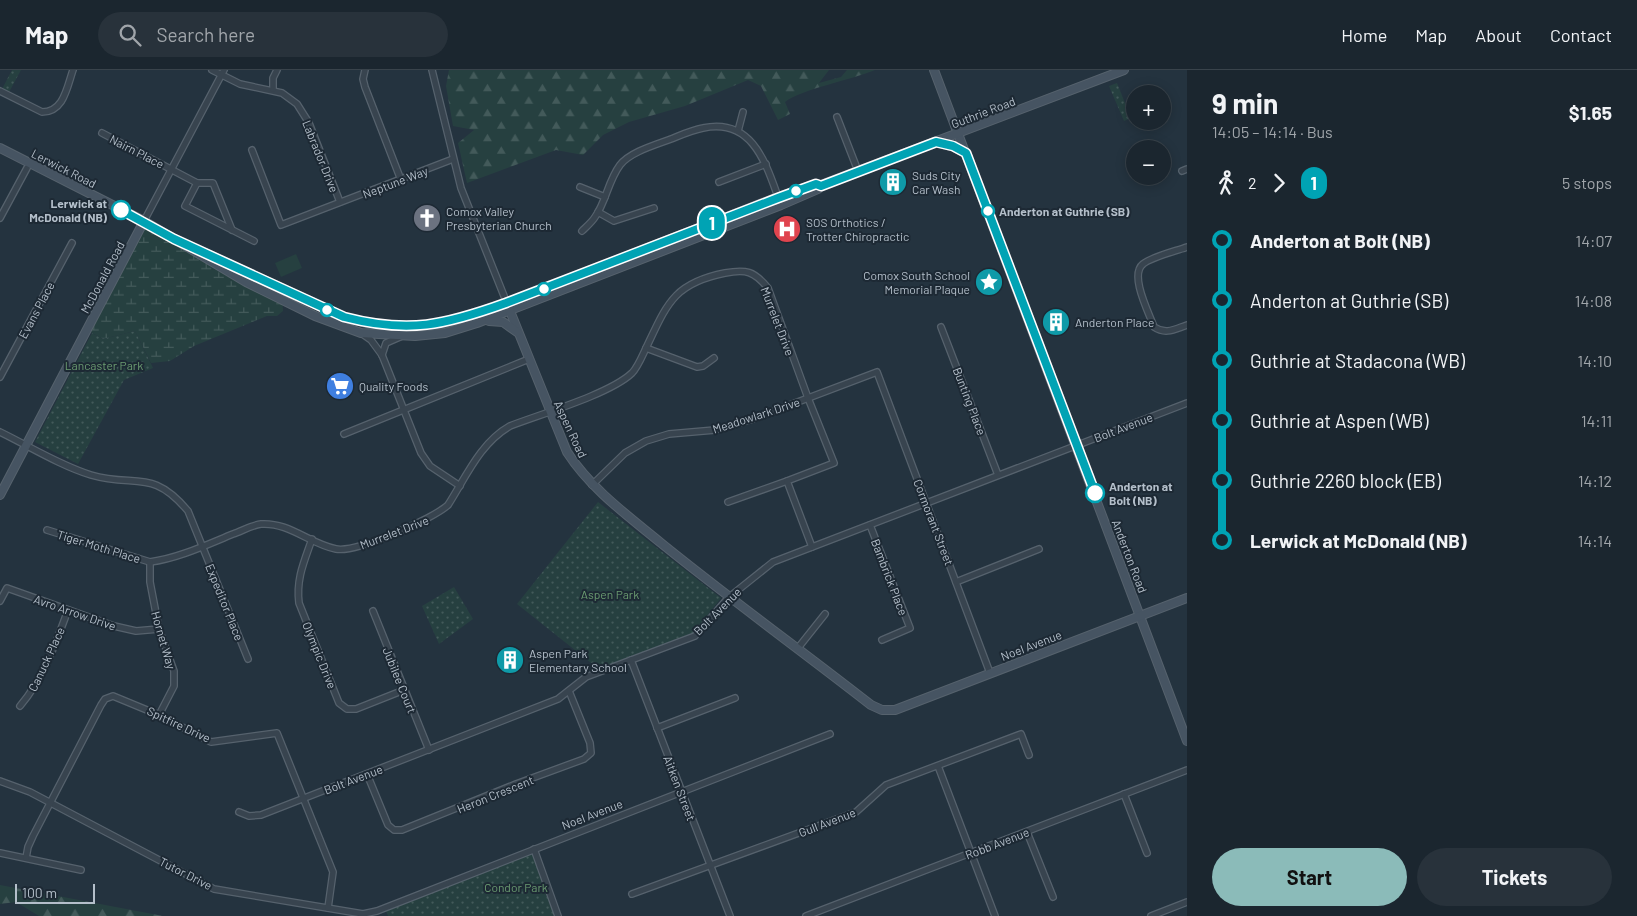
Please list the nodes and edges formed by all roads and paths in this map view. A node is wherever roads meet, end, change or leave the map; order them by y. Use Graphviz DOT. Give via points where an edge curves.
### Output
graph roads {
  1 [pos="74,70"];
  2 [pos="212,70"];
  3 [pos="277,70"];
  4 [pos="365,70"];
  5 [pos="432,70"];
  6 [pos="934,70"];
  7 [pos="1124,70"];
  8 [pos="223,72"];
  9 [pos="273,89"];
  10 [pos="0,91"];
  11 [pos="743,112"];
  12 [pos="836,117"];
  13 [pos="738,131"];
  14 [pos="102,133"];
  15 [pos="958,133"];
  16 [pos="936,142"];
  17 [pos="0,148"];
  18 [pos="252,150"];
  19 [pos="966,153"];
  20 [pos="453,159"];
  21 [pos="766,164"];
  22 [pos="27,168"];
  23 [pos="171,169"];
  24 [pos="858,171"];
  25 [pos="401,180"];
  26 [pos="719,182"];
  27 [pos="197,183"];
  28 [pos="580,187"];
  29 [pos="605,198"];
  30 [pos="780,201"];
  31 [pos="340,202"];
  32 [pos="654,208"];
  33 [pos="598,212"];
  34 [pos="0,218"];
  35 [pos="144,221"];
  36 [pos="232,230"];
  37 [pos="582,231"];
  38 [pos="174,239"];
  39 [pos="254,241"];
  40 [pos="72,243"];
  41 [pos="1187,246"];
  42 [pos="506,303"];
  43 [pos="510,311"];
  44 [pos="485,321"];
  45 [pos="1187,325"];
  46 [pos="941,327"];
  47 [pos="361,333"];
  48 [pos="519,335"];
  49 [pos="403,336"];
  50 [pos="646,348"];
  51 [pos="382,355"];
  52 [pos="714,358"];
  53 [pos="529,359"];
  54 [pos="875,372"];
  55 [pos="0,377"];
  56 [pos="808,398"];
  57 [pos="1187,403"];
  58 [pos="404,410"];
  59 [pos="549,412"];
  60 [pos="0,432"];
  61 [pos="344,434"];
  62 [pos="26,444"];
  63 [pos="1076,445"];
  64 [pos="998,476"];
  65 [pos="788,481"];
  66 [pos="592,485"];
  67 [pos="460,486"];
  68 [pos="0,495"];
  69 [pos="728,502"];
  70 [pos="927,503"];
  71 [pos="870,525"];
  72 [pos="47,530"];
  73 [pos="312,539"];
  74 [pos="203,546"];
  75 [pos="812,547"];
  76 [pos="1040,548"];
  77 [pos="150,562"];
  78 [pos="956,582"];
  79 [pos="728,598"];
  80 [pos="1187,598"];
  81 [pos="0,601"];
  82 [pos="68,610"];
  83 [pos="373,611"];
  84 [pos="825,614"];
  85 [pos="1141,615"];
  86 [pos="159,629"];
  87 [pos="882,640"];
  88 [pos="798,648"];
  89 [pos="248,659"];
  90 [pos="631,660"];
  91 [pos="990,673"];
  92 [pos="404,690"];
  93 [pos="569,691"];
  94 [pos="735,698"];
  95 [pos="20,706"];
  96 [pos="882,710"];
  97 [pos="159,715"];
  98 [pos="657,728"];
  99 [pos="830,734"];
  100 [pos="1187,741"];
  101 [pos="429,750"];
  102 [pos="1029,755"];
  103 [pos="938,766"];
  104 [pos="1187,770"];
  105 [pos="367,774"];
  106 [pos="0,781"];
  107 [pos="681,791"];
  108 [pos="1124,794"];
  109 [pos="304,798"];
  110 [pos="50,802"];
  111 [pos="239,812"];
  112 [pos="1027,832"];
  113 [pos="534,849"];
  114 [pos="970,853"];
  115 [pos="1147,853"];
  116 [pos="0,854"];
  117 [pos="26,858"];
  118 [pos="710,866"];
  119 [pos="81,870"];
  120 [pos="632,894"];
  121 [pos="1052,897"];
  122 [pos="1187,902"];
  123 [pos="328,908"];
  124 [pos="363,914"];
  125 [pos="558,916"];
  126 [pos="730,916"];
  127 [pos="806,916"];
  128 [pos="995,916"];
  129 [pos="1151,916"];
  1 -- 10 [label="street" via="61,104 48,112"];
  2 -- 8 [label="street, Labrador Drive"];
  3 -- 9 [label="street"];
  4 -- 25 [label="street" via="362,79"];
  5 -- 20 [label="street, Aspen Road"];
  6 -- 15 [label="main road, Anderton Road"];
  7 -- 15 [label="main road, Guthrie Road"];
  8 -- 9 [label="street, Labrador Drive" via="240,84"];
  8 -- 23 [label="street, McDonald Road"];
  9 -- 31 [label="street, Labrador Drive" via="297,104 304,114"];
  11 -- 13 [label="street"];
  12 -- 24 [label="street"];
  13 -- 21 [label="street" via="758,150"];
  13 -- 29 [label="street" via="722,127 704,128 633,156 621,164"];
  14 -- 23 [label="street, Nairn Place"];
  15 -- 16 [label="main road, Guthrie Road"];
  15 -- 19 [label="main road, Anderton Road"];
  16 -- 19 [label="main road"];
  16 -- 24 [label="main road, Guthrie Road"];
  17 -- 35 [label="main road, Lerwick Road"];
  18 -- 31 [label="street, Neptune Way" via="281,225"];
  19 -- 63 [label="main road, Anderton Road"];
  20 -- 25 [label="street, Neptune Way"];
  20 -- 42 [label="street, Aspen Road"];
  21 -- 26 [label="street"];
  21 -- 30 [label="street"];
  22 -- 34 [label="street"];
  23 -- 27 [label="street, Nairn Place"];
  23 -- 35 [label="street, McDonald Road"];
  24 -- 30 [label="main road, Guthrie Road"];
  25 -- 31 [label="street, Neptune Way"];
  27 -- 36 [label="street, Nairn Place" via="210,182 216,186"];
  27 -- 36 [label="street" via="185,206"];
  28 -- 29 [label="street"];
  29 -- 33 [label="street"];
  30 -- 42 [label="main road, Guthrie Road"];
  30 -- 43 [label="main road, Guthrie Road"];
  32 -- 33 [label="street" via="614,221"];
  33 -- 37 [label="street"];
  35 -- 38 [label="main road, Guthrie Road"];
  35 -- 62 [label="main road, McDonald Road"];
  36 -- 39 [label="street"];
  38 -- 42 [label="main road, Guthrie Road" via="312,304 373,325 438,325"];
  38 -- 47 [label="main road, Guthrie Road" via="246,282 315,316"];
  40 -- 55 [label="street, Evans Place"];
  41 -- 45 [label="street" via="1142,264 1137,281 1154,327 1170,331"];
  42 -- 43 [label="street, Aspen Road"];
  43 -- 44 [label="main road, Guthrie Road"];
  43 -- 48 [label="main road, Aspen Road"];
  44 -- 48 [label="main road" via="503,322"];
  44 -- 49 [label="main road, Guthrie Road" via="445,333"];
  46 -- 64 [label="street, Bunting Place"];
  47 -- 49 [label="main road, Guthrie Road"];
  47 -- 51 [label="street"];
  48 -- 53 [label="main road, Aspen Road"];
  49 -- 51 [label="street" via="386,343"];
  50 -- 52 [label="street" via="697,367"];
  50 -- 56 [label="street, Murrelet Drive" via="666,306 684,287 715,275 750,272 768,288"];
  50 -- 59 [label="street, Murrelet Drive" via="633,372 612,387"];
  51 -- 58 [label="street"];
  53 -- 58 [label="street"];
  53 -- 59 [label="main road, Aspen Road"];
  54 -- 56 [label="street, Meadowlark Drive"];
  54 -- 70 [label="street, Cormorant Street"];
  56 -- 65 [label="street, Murrelet Drive" via="834,463"];
  56 -- 66 [label="street, Meadowlark Drive" via="715,430 669,434 646,442 624,453"];
  57 -- 63 [label="street, Bolt Avenue"];
  58 -- 61 [label="street"];
  58 -- 67 [label="street" via="421,453 430,466"];
  59 -- 66 [label="main road, Aspen Road" via="567,452"];
  59 -- 67 [label="street, Murrelet Drive" via="496,434"];
  60 -- 62 [label="street, Expeditor Place"];
  62 -- 68 [label="main road, McDonald Road"];
  62 -- 74 [label="street, Expeditor Place" via="93,476 163,487 175,495 188,511"];
  63 -- 64 [label="street, Bolt Avenue"];
  63 -- 85 [label="main road, Anderton Road"];
  64 -- 70 [label="street, Bolt Avenue"];
  65 -- 69 [label="street"];
  65 -- 75 [label="street"];
  66 -- 79 [label="main road, Aspen Road"];
  67 -- 73 [label="street, Murrelet Drive" via="442,511 378,539 352,548 337,549"];
  70 -- 71 [label="street, Bolt Avenue"];
  70 -- 78 [label="street, Cormorant Street"];
  71 -- 75 [label="street, Bolt Avenue"];
  71 -- 87 [label="street, Bambrick Place" via="910,628"];
  72 -- 77 [label="street, Tiger Moth Place"];
  73 -- 74 [label="street, Murrelet Drive" via="276,524 259,524"];
  73 -- 92 [label="street, Olympic Drive" via="299,574 299,603 339,703 347,709 356,709"];
  74 -- 77 [label="street, Murrelet Drive" via="168,560"];
  74 -- 89 [label="street, Expeditor Place"];
  75 -- 79 [label="street, Bolt Avenue" via="767,566"];
  76 -- 78 [label="street"];
  77 -- 86 [label="street, Hornet Way" via="150,582"];
  78 -- 91 [label="street, Cormorant Street"];
  79 -- 88 [label="main road, Aspen Road"];
  79 -- 90 [label="street, Bolt Avenue" via="695,636"];
  80 -- 85 [label="main road, Noel Avenue"];
  81 -- 82 [label="street, Avro Arrow Drive" via="7,588"];
  82 -- 86 [label="street, Avro Arrow Drive" via="136,631"];
  82 -- 95 [label="street, Canuck Place" via="55,645"];
  83 -- 92 [label="street, Jubilee Court"];
  84 -- 88 [label="street"];
  85 -- 91 [label="main road, Noel Avenue"];
  85 -- 100 [label="main road, Anderton Road"];
  86 -- 97 [label="street, Hornet Way" via="174,671 174,686"];
  88 -- 96 [label="main road, Aspen Road" via="871,705"];
  90 -- 93 [label="street, Bolt Avenue" via="586,677"];
  90 -- 98 [label="street, Aitken Street"];
  91 -- 96 [label="main road, Noel Avenue" via="895,710"];
  92 -- 101 [label="street, Jubilee Court"];
  93 -- 101 [label="street, Bolt Avenue" via="558,699"];
  93 -- 105 [label="street, Heron Crescent" via="590,743 591,753 584,759 402,830 394,830 388,825"];
  94 -- 98 [label="street"];
  97 -- 109 [label="street, Spitfire Drive" via="211,742 278,733"];
  97 -- 110 [label="street, Spitfire Drive" via="121,697 105,699"];
  98 -- 107 [label="street, Aitken Street"];
  99 -- 107 [label="street, Noel Avenue"];
  101 -- 105 [label="street, Bolt Avenue"];
  102 -- 103 [label="street, Gull Avenue" via="1021,734"];
  103 -- 114 [label="street"];
  103 -- 118 [label="street, Gull Avenue" via="886,785 856,812"];
  104 -- 108 [label="street, Robb Avenue"];
  105 -- 109 [label="street, Bolt Avenue"];
  106 -- 110 [label="street"];
  107 -- 113 [label="street, Noel Avenue"];
  107 -- 118 [label="street, Aitken Street"];
  108 -- 112 [label="street, Robb Avenue"];
  108 -- 115 [label="street"];
  109 -- 111 [label="street, Bolt Avenue" via="260,815 249,816"];
  109 -- 123 [label="street, Spitfire Drive" via="333,872"];
  110 -- 117 [label="street, Spitfire Drive"];
  110 -- 123 [label="street, Tutor Drive" via="214,889"];
  112 -- 114 [label="street, Robb Avenue"];
  112 -- 121 [label="street"];
  113 -- 124 [label="street, Noel Avenue"];
  113 -- 125 [label="street"];
  114 -- 127 [label="street, Robb Avenue"];
  114 -- 128 [label="street"];
  116 -- 117 [label="street"];
  117 -- 119 [label="street"];
  118 -- 120 [label="street, Gull Avenue"];
  118 -- 126 [label="street, Aitken Street"];
  122 -- 129 [label="street"];
  123 -- 124 [label="street, Tutor Drive"];
}
